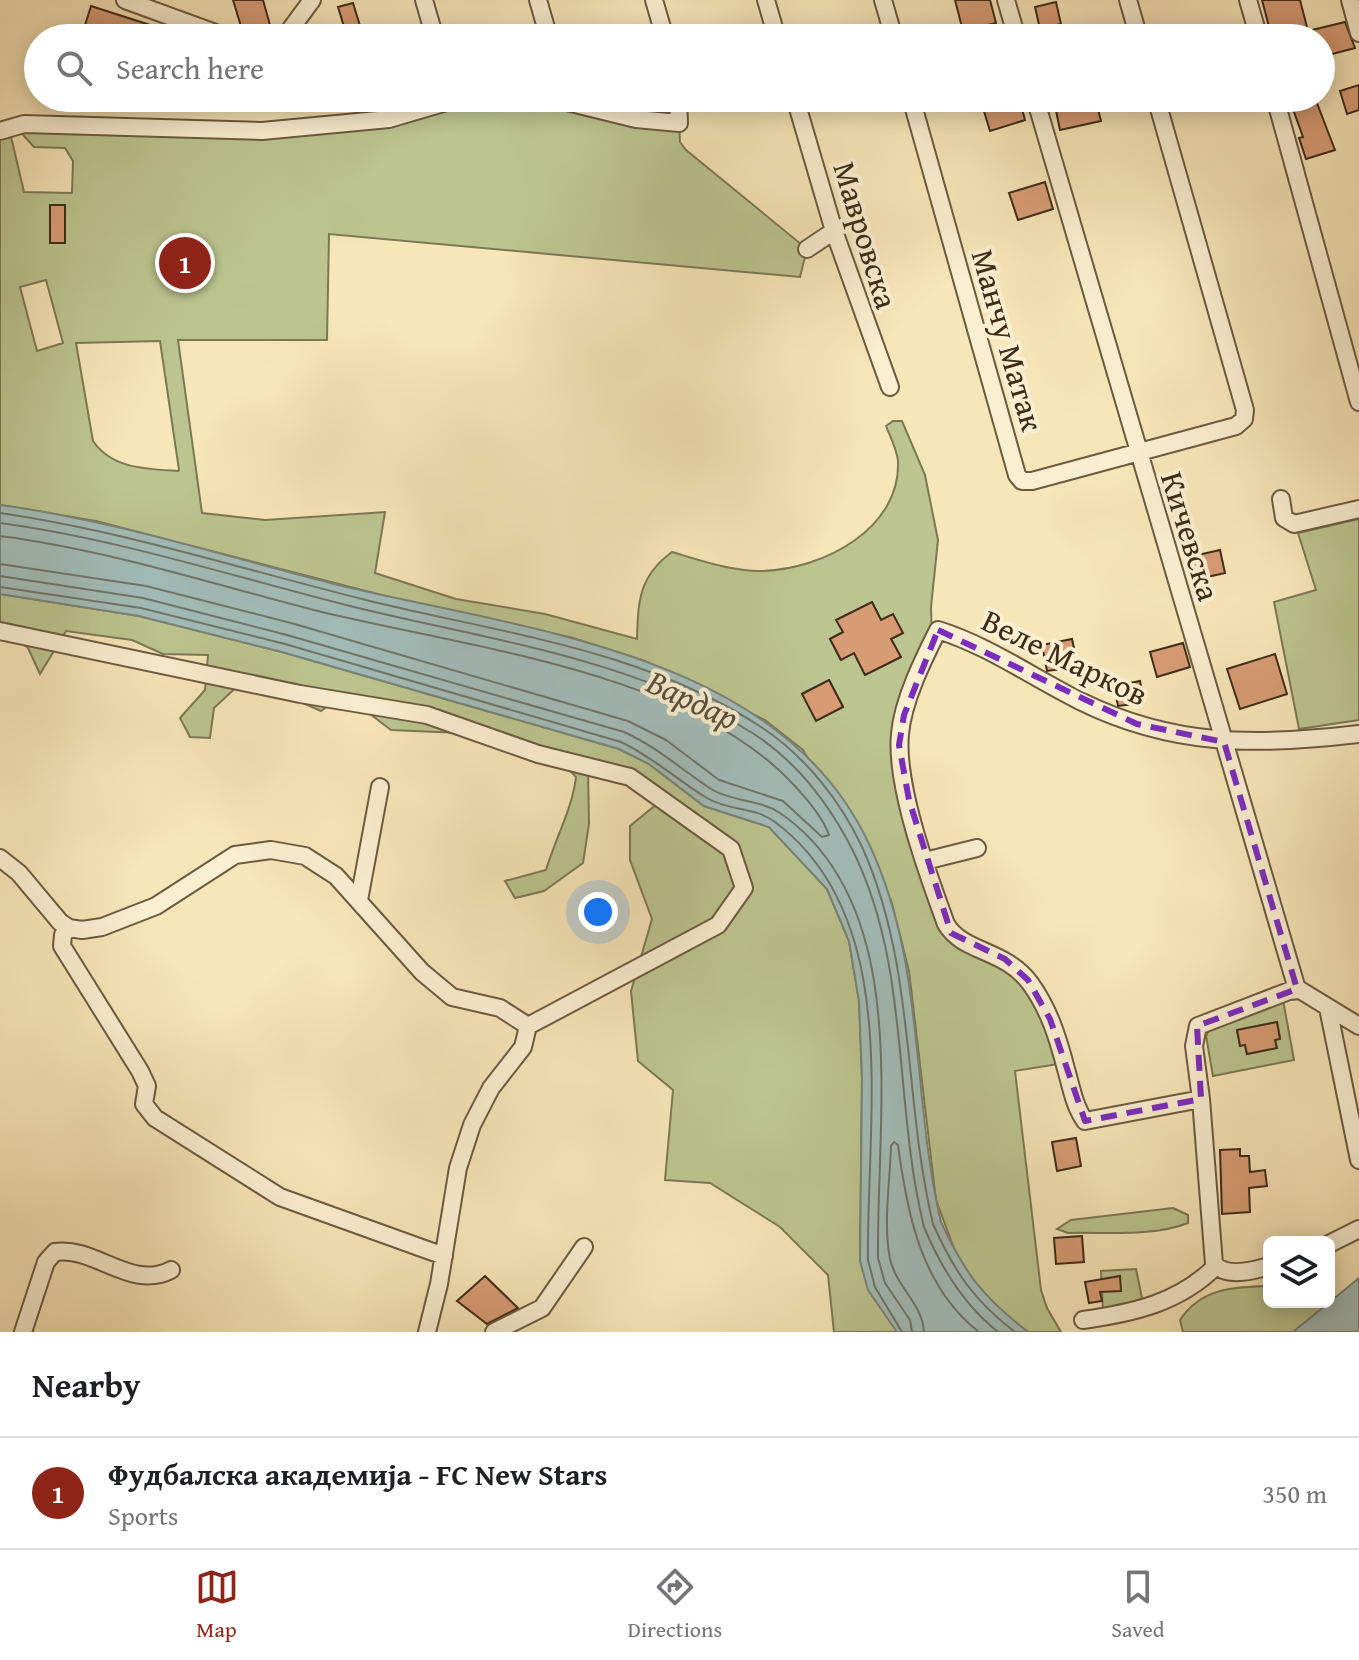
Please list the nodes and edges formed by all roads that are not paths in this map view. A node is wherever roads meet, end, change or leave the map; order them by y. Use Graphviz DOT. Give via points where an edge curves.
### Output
graph roads {
  1 [pos="125,0"];
  2 [pos="312,0"];
  3 [pos="424,0"];
  4 [pos="538,0"];
  5 [pos="654,0"];
  6 [pos="766,0"];
  7 [pos="883,0"];
  8 [pos="1006,0"];
  9 [pos="1128,0"];
  10 [pos="1248,0"];
  11 [pos="1350,0"];
  12 [pos="151,4"];
  13 [pos="197,24"];
  14 [pos="294,24"];
  15 [pos="431,24"];
  16 [pos="545,24"];
  17 [pos="661,24"];
  18 [pos="773,24"];
  19 [pos="890,24"];
  20 [pos="1013,24"];
  21 [pos="1135,24"];
  22 [pos="1255,24"];
  23 [pos="1359,33"];
  24 [pos="412,112"];
  25 [pos="610,112"];
  26 [pos="679,112"];
  27 [pos="799,112"];
  28 [pos="915,112"];
  29 [pos="1039,112"];
  30 [pos="1160,112"];
  31 [pos="1279,112"];
  32 [pos="3,126"];
  33 [pos="834,231"];
  34 [pos="807,249"];
  35 [pos="890,387"];
  36 [pos="1359,402"];
  37 [pos="1136,452"];
  38 [pos="1281,499"];
  39 [pos="1359,509"];
  40 [pos="0,631"];
  41 [pos="1359,734"];
  42 [pos="1224,742"];
  43 [pos="380,787"];
  44 [pos="977,848"];
  45 [pos="0,858"];
  46 [pos="925,861"];
  47 [pos="359,900"];
  48 [pos="69,928"];
  49 [pos="1297,989"];
  50 [pos="1328,1008"];
  51 [pos="528,1026"];
  52 [pos="1359,1026"];
  53 [pos="1201,1099"];
  54 [pos="1359,1160"];
  55 [pos="1359,1229"];
  56 [pos="1335,1241"];
  57 [pos="584,1247"];
  58 [pos="444,1256"];
  59 [pos="1216,1266"];
  60 [pos="1263,1267"];
  61 [pos="171,1270"];
  62 [pos="1083,1320"];
  63 [pos="23,1332"];
  64 [pos="427,1332"];
  65 [pos="494,1332"];
  1 -- 12 [label="street"];
  2 -- 14 [label="street"];
  3 -- 15 [label="street"];
  4 -- 16 [label="street"];
  5 -- 17 [label="street"];
  6 -- 18 [label="street"];
  7 -- 19 [label="street"];
  8 -- 20 [label="street"];
  9 -- 21 [label="street"];
  10 -- 22 [label="street"];
  11 -- 23 [label="street"];
  12 -- 13 [label="street"];
  24 -- 32 [label="street" via="389,119 262,131"];
  25 -- 26 [label="street" via="679,123"];
  27 -- 33 [label="street, Мавровска"];
  28 -- 37 [label="street, Манчу Матак" via="1017,475 1032,481"];
  29 -- 37 [label="street, Кичевска"];
  30 -- 37 [label="street" via="1245,410 1236,426"];
  31 -- 36 [label="street"];
  33 -- 34 [label="street"];
  33 -- 35 [label="street, Мавровска"];
  37 -- 42 [label="street, Кичевска"];
  38 -- 39 [label="street" via="1286,521 1294,524"];
  40 -- 51 [label="street" via="427,715 538,754 630,777 731,849 744,888 718,925"];
  41 -- 42 [label="street, Веле Марков" via="1292,742"];
  42 -- 46 [label="street, Веле Марков" via="1137,724 938,630 899,738"];
  42 -- 49 [label="street, Кичевска"];
  43 -- 47 [label="street"];
  44 -- 46 [label="street"];
  45 -- 48 [label="street"];
  46 -- 53 [label="street" via="954,937 1005,959 1043,1004 1083,1120"];
  47 -- 48 [label="street" via="336,876 305,856 247,851 156,906 102,927"];
  47 -- 51 [label="street" via="415,965 452,997 500,1008"];
  48 -- 58 [label="street" via="62,946 140,1071 147,1086 144,1104 155,1118 280,1197"];
  49 -- 50 [label="street"];
  49 -- 53 [label="street" via="1198,1026 1194,1046"];
  50 -- 52 [label="street"];
  50 -- 54 [label="street"];
  51 -- 58 [label="street" via="527,1041 491,1088 472,1125 456,1177"];
  53 -- 59 [label="street"];
  55 -- 56 [label="street"];
  57 -- 65 [label="street" via="542,1308"];
  58 -- 64 [label="street"];
  59 -- 60 [label="street" via="1231,1272"];
  59 -- 62 [label="street" via="1178,1296 1128,1313"];
  61 -- 63 [label="street" via="142,1277 73,1253 55,1252 46,1262"];
}
